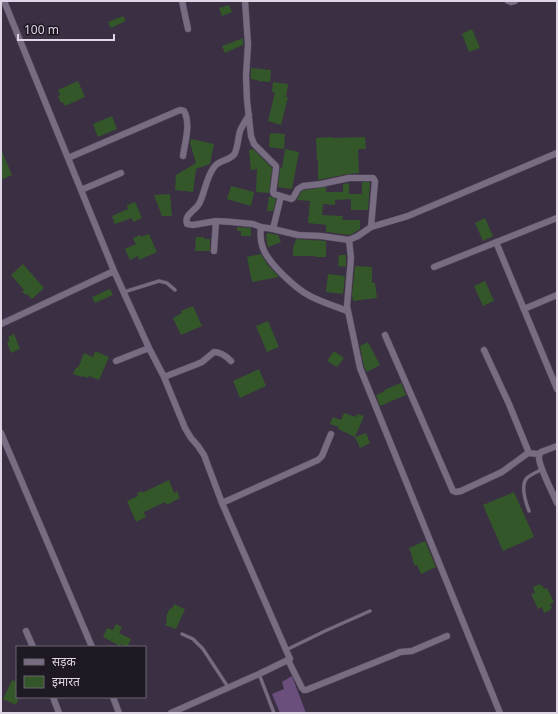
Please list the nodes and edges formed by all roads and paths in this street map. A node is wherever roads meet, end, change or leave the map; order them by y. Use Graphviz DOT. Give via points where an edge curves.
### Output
graph roads {
  1 [pos="4,1"];
  2 [pos="182,1"];
  3 [pos="245,1"];
  4 [pos="508,1"];
  5 [pos="516,1"];
  6 [pos="188,29"];
  7 [pos="249,115"];
  8 [pos="557,153"];
  9 [pos="183,156"];
  10 [pos="68,158"];
  11 [pos="121,174"];
  12 [pos="81,190"];
  13 [pos="281,196"];
  14 [pos="557,218"];
  15 [pos="216,221"];
  16 [pos="261,227"];
  17 [pos="371,227"];
  18 [pos="273,228"];
  19 [pos="349,240"];
  20 [pos="496,242"];
  21 [pos="214,251"];
  22 [pos="434,267"];
  23 [pos="114,271"];
  24 [pos="175,290"];
  25 [pos="124,292"];
  26 [pos="557,295"];
  27 [pos="524,309"];
  28 [pos="347,311"];
  29 [pos="1,324"];
  30 [pos="385,335"];
  31 [pos="149,348"];
  32 [pos="484,350"];
  33 [pos="116,361"];
  34 [pos="231,361"];
  35 [pos="164,377"];
  36 [pos="557,389"];
  37 [pos="1,433"];
  38 [pos="330,434"];
  39 [pos="557,446"];
  40 [pos="529,453"];
  41 [pos="539,454"];
  42 [pos="542,469"];
  43 [pos="222,503"];
  44 [pos="557,503"];
  45 [pos="529,511"];
  46 [pos="370,611"];
  47 [pos="26,631"];
  48 [pos="182,634"];
  49 [pos="447,636"];
  50 [pos="33,646"];
  51 [pos="92,646"];
  52 [pos="286,650"];
  53 [pos="288,660"];
  54 [pos="259,674"];
  55 [pos="228,687"];
  56 [pos="53,698"];
  57 [pos="113,698"];
  58 [pos="60,713"];
  59 [pos="120,713"];
  60 [pos="170,713"];
  61 [pos="274,713"];
  62 [pos="500,713"];
  1 -- 10 [label="street"];
  2 -- 6 [label="street"];
  3 -- 7 [label="street"];
  4 -- 5 [label="street"];
  7 -- 13 [label="street" via="253,142 275,165 273,192"];
  7 -- 15 [label="street" via="240,131 235,154 214,166 200,202 186,222 193,225"];
  8 -- 17 [label="street" via="408,216"];
  9 -- 10 [label="street" via="187,119 184,111 180,110"];
  10 -- 12 [label="street"];
  11 -- 12 [label="street"];
  12 -- 23 [label="street"];
  13 -- 17 [label="street" via="291,199 303,186 349,178 373,178"];
  13 -- 18 [label="street"];
  14 -- 20 [label="street"];
  15 -- 16 [label="street"];
  15 -- 21 [label="street"];
  16 -- 18 [label="street"];
  16 -- 28 [label="street" via="264,252 284,276 311,297"];
  17 -- 19 [label="street"];
  18 -- 19 [label="street" via="298,234"];
  19 -- 28 [label="street" via="351,258"];
  20 -- 22 [label="street"];
  20 -- 27 [label="street"];
  23 -- 25 [label="street"];
  23 -- 29 [label="street"];
  24 -- 25 [label="lane" via="167,283 159,281"];
  25 -- 31 [label="street"];
  26 -- 27 [label="street"];
  27 -- 36 [label="street"];
  28 -- 62 [label="street" via="360,368"];
  30 -- 40 [label="street" via="453,491 461,491 502,472"];
  31 -- 33 [label="street"];
  31 -- 35 [label="street"];
  32 -- 40 [label="street"];
  34 -- 35 [label="street" via="224,355 214,352 202,362"];
  35 -- 43 [label="street" via="188,434 204,456"];
  37 -- 51 [label="street"];
  38 -- 43 [label="street" via="318,460"];
  39 -- 41 [label="street"];
  40 -- 41 [label="street"];
  41 -- 42 [label="street"];
  42 -- 44 [label="street"];
  42 -- 45 [label="lane" via="524,481 524,497"];
  43 -- 52 [label="street"];
  46 -- 52 [label="lane"];
  47 -- 50 [label="street"];
  48 -- 55 [label="lane" via="193,639 203,649"];
  49 -- 53 [label="street" via="306,690 302,688"];
  52 -- 53 [label="street" via="290,659"];
  53 -- 54 [label="street"];
  54 -- 55 [label="street"];
  54 -- 61 [label="lane"];
  55 -- 60 [label="street"];
  56 -- 58 [label="street"];
  57 -- 59 [label="street"];
}
